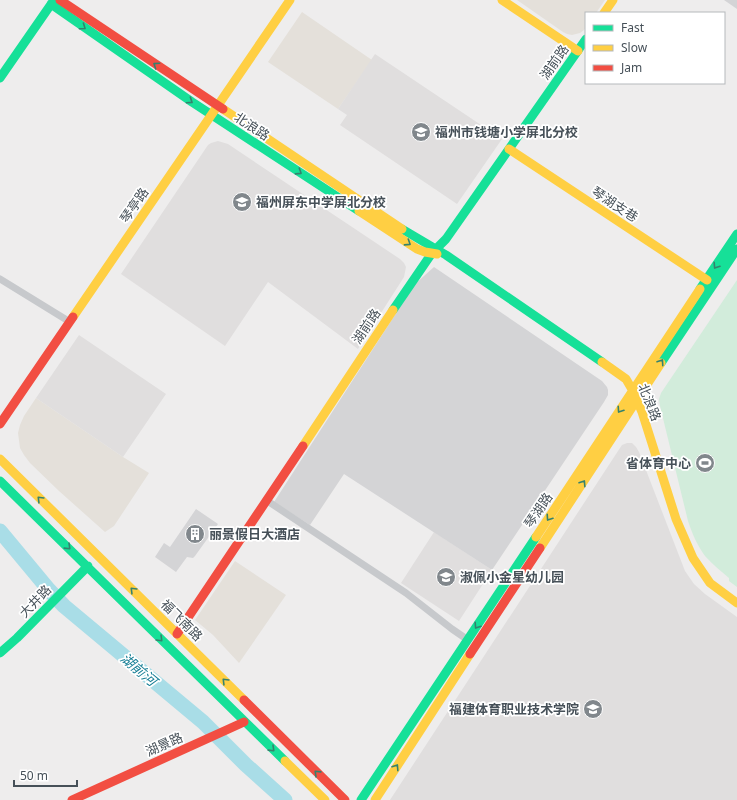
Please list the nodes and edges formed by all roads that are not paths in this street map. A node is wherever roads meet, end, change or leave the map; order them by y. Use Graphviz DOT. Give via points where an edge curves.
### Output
graph roads {
  1 [pos="60,0"];
  2 [pos="290,0"];
  3 [pos="502,0"];
  4 [pos="613,0"];
  5 [pos="53,2"];
  6 [pos="605,12"];
  7 [pos="585,40"];
  8 [pos="578,51"];
  9 [pos="0,78"];
  10 [pos="217,106"];
  11 [pos="211,114"];
  12 [pos="509,149"];
  13 [pos="737,234"];
  14 [pos="737,249"];
  15 [pos="434,251"];
  16 [pos="0,278"];
  17 [pos="707,280"];
  18 [pos="70,322"];
  19 [pos="633,391"];
  20 [pos="637,400"];
  21 [pos="0,424"];
  22 [pos="0,459"];
  23 [pos="0,481"];
  24 [pos="266,500"];
  25 [pos="88,566"];
  26 [pos="737,603"];
  27 [pos="177,634"];
  28 [pos="468,640"];
  29 [pos="0,653"];
  30 [pos="244,722"];
  31 [pos="72,800"];
  32 [pos="325,800"];
  33 [pos="345,800"];
  34 [pos="361,800"];
  35 [pos="375,800"];
  10 -- 1 [label="main road, 北浪路, one-way"];
  2 -- 10 [label="main road, 琴亭路"];
  3 -- 8 [label="main road"];
  4 -- 6 [label="main road"];
  5 -- 9 [label="main road"];
  5 -- 11 [label="main road, 北浪路, one-way"];
  7 -- 8 [label="main road, 湖前路"];
  8 -- 12 [label="main road, 湖前路"];
  10 -- 11 [label="main road, 琴亭路"];
  10 -- 15 [label="main road, 北浪路"];
  11 -- 15 [label="main road, 北浪路, one-way" via="417,249"];
  11 -- 18 [label="main road, 琴亭路"];
  12 -- 15 [label="main road, 湖前路" via="446,239"];
  12 -- 17 [label="main road, 琴湖支巷"];
  13 -- 17 [label="main road, 琴湖路, one-way"];
  20 -- 14 [label="main road, one-way"];
  15 -- 19 [label="main road, 北浪路" via="446,255 626,379"];
  15 -- 24 [label="main road, 湖前路" via="414,277"];
  16 -- 18 [label="street"];
  17 -- 19 [label="main road, 琴湖路"];
  18 -- 21 [label="main road, 琴亭路"];
  19 -- 20 [label="main road, 北浪路"];
  19 -- 28 [label="main road, 琴湖路, one-way"];
  20 -- 26 [label="main road, 北浪路" via="676,519 693,558 710,583"];
  35 -- 20 [label="main road, one-way"];
  27 -- 22 [label="main road, 福飞南路, one-way"];
  23 -- 25 [label="main road, one-way"];
  24 -- 27 [label="main road, 湖前路"];
  24 -- 28 [label="street" via="406,593"];
  25 -- 29 [label="main road, 大井路"];
  25 -- 30 [label="main road, one-way"];
  33 -- 27 [label="main road, 福飞南路, one-way"];
  28 -- 34 [label="main road, 琴湖路"];
  30 -- 31 [label="main road, 湖景路"];
  30 -- 32 [label="main road, one-way"];
}
